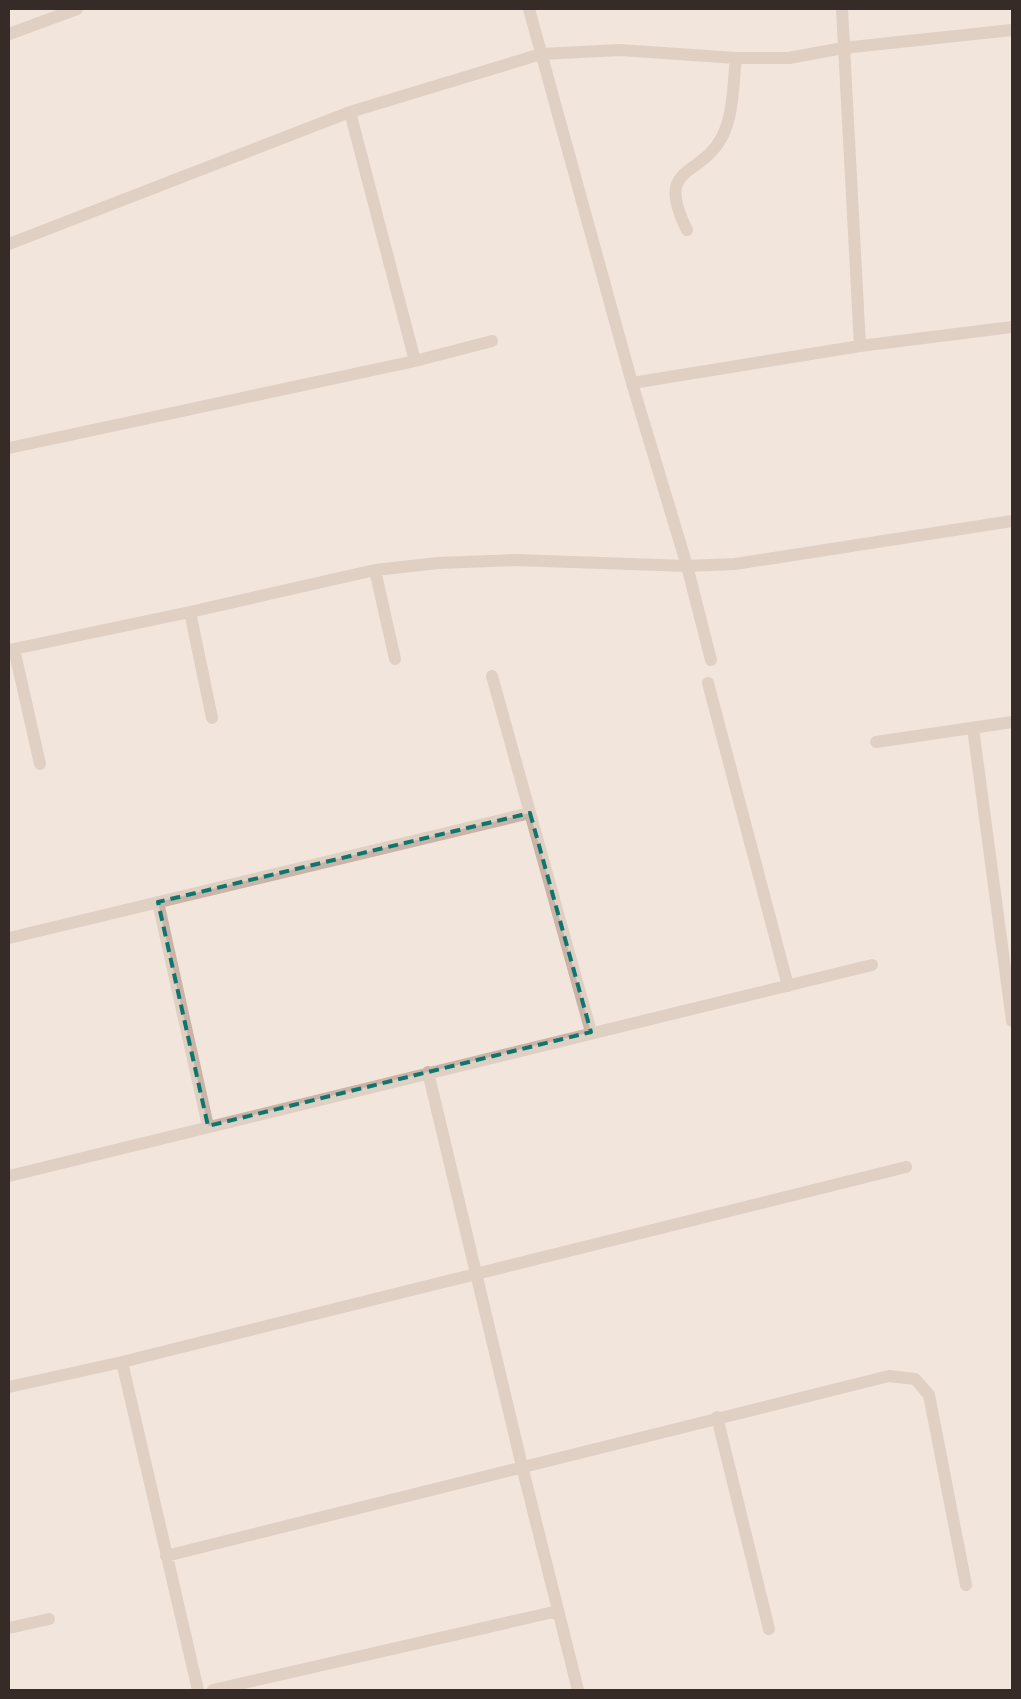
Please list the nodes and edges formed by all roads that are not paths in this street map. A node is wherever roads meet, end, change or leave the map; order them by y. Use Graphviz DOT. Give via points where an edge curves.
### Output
graph roads {
  1 [pos="77,9"];
  2 [pos="530,9"];
  3 [pos="842,9"];
  4 [pos="1012,30"];
  5 [pos="9,34"];
  6 [pos="844,48"];
  7 [pos="541,54"];
  8 [pos="736,58"];
  9 [pos="350,112"];
  10 [pos="688,230"];
  11 [pos="9,244"];
  12 [pos="1012,326"];
  13 [pos="492,341"];
  14 [pos="860,346"];
  15 [pos="415,361"];
  16 [pos="632,383"];
  17 [pos="9,448"];
  18 [pos="1012,521"];
  19 [pos="687,566"];
  20 [pos="375,570"];
  21 [pos="190,612"];
  22 [pos="11,649"];
  23 [pos="395,658"];
  24 [pos="712,660"];
  25 [pos="492,676"];
  26 [pos="708,683"];
  27 [pos="212,718"];
  28 [pos="1012,722"];
  29 [pos="973,728"];
  30 [pos="876,742"];
  31 [pos="40,764"];
  32 [pos="530,813"];
  33 [pos="158,902"];
  34 [pos="1012,915"];
  35 [pos="999,916"];
  36 [pos="9,938"];
  37 [pos="872,965"];
  38 [pos="788,986"];
  39 [pos="1012,1021"];
  40 [pos="591,1032"];
  41 [pos="428,1072"];
  42 [pos="208,1126"];
  43 [pos="906,1167"];
  44 [pos="9,1176"];
  45 [pos="476,1272"];
  46 [pos="122,1362"];
  47 [pos="9,1387"];
  48 [pos="717,1417"];
  49 [pos="522,1466"];
  50 [pos="166,1556"];
  51 [pos="966,1585"];
  52 [pos="558,1611"];
  53 [pos="49,1619"];
  54 [pos="9,1628"];
  55 [pos="769,1629"];
  56 [pos="198,1690"];
  57 [pos="212,1690"];
  58 [pos="578,1690"];
  1 -- 5 [label="street"];
  2 -- 7 [label="street"];
  3 -- 6 [label="street"];
  4 -- 6 [label="street"];
  6 -- 8 [label="street" via="789,58"];
  6 -- 14 [label="street"];
  7 -- 8 [label="street" via="620,50"];
  7 -- 9 [label="street"];
  7 -- 16 [label="street"];
  8 -- 10 [label="street" via="729,120 723,135 716,147 679,180 675,192 678,211"];
  9 -- 11 [label="street"];
  9 -- 15 [label="street"];
  12 -- 14 [label="street"];
  13 -- 15 [label="street"];
  14 -- 16 [label="street"];
  15 -- 17 [label="street"];
  16 -- 19 [label="street"];
  18 -- 19 [label="street" via="735,564"];
  19 -- 20 [label="street" via="516,560 438,563"];
  19 -- 24 [label="street"];
  20 -- 21 [label="street"];
  20 -- 23 [label="street"];
  21 -- 22 [label="street"];
  21 -- 27 [label="street"];
  22 -- 31 [label="street"];
  25 -- 32 [label="street"];
  26 -- 38 [label="street"];
  28 -- 29 [label="street"];
  29 -- 30 [label="street"];
  29 -- 35 [label="street"];
  32 -- 33 [label="street"];
  32 -- 40 [label="street"];
  33 -- 36 [label="street"];
  33 -- 42 [label="street"];
  34 -- 35 [label="street"];
  35 -- 39 [label="street"];
  37 -- 38 [label="street"];
  38 -- 40 [label="street"];
  40 -- 41 [label="street"];
  41 -- 42 [label="street"];
  41 -- 45 [label="street"];
  42 -- 44 [label="street"];
  43 -- 45 [label="street"];
  45 -- 46 [label="street"];
  45 -- 49 [label="street"];
  46 -- 47 [label="street"];
  46 -- 50 [label="street"];
  48 -- 49 [label="street"];
  48 -- 51 [label="street" via="889,1376 915,1379 929,1395"];
  48 -- 55 [label="street"];
  49 -- 50 [label="street"];
  49 -- 52 [label="street"];
  50 -- 56 [label="street"];
  52 -- 57 [label="street"];
  52 -- 58 [label="street"];
  53 -- 54 [label="street"];
}
